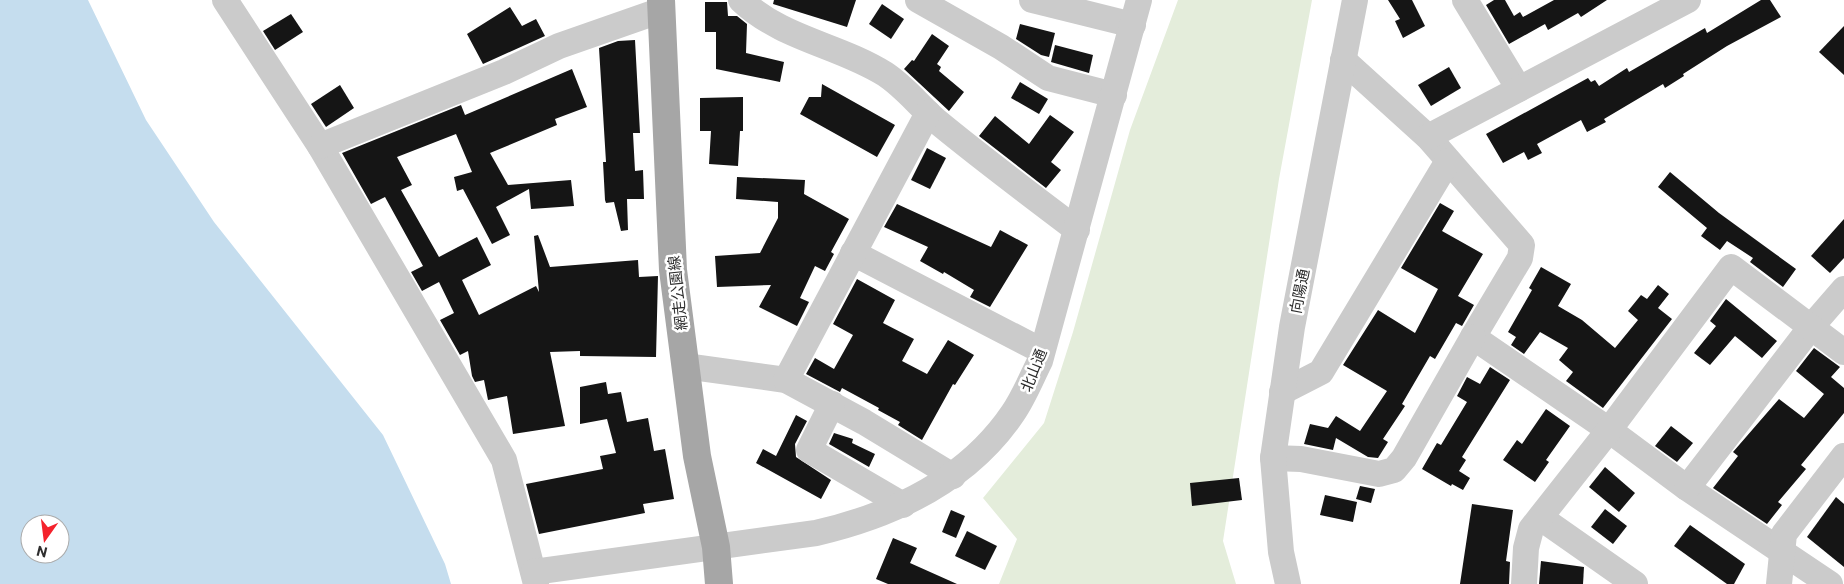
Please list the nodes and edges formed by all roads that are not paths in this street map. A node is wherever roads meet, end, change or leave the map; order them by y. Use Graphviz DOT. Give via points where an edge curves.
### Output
graph roads {
  1 [pos="225,0"];
  2 [pos="741,0"];
  3 [pos="918,0"];
  4 [pos="1032,0"];
  5 [pos="1139,0"];
  6 [pos="1355,0"];
  7 [pos="1465,0"];
  8 [pos="1688,0"];
  9 [pos="662,5"];
  10 [pos="1133,25"];
  11 [pos="1343,60"];
  12 [pos="1519,89"];
  13 [pos="1114,95"];
  14 [pos="928,113"];
  15 [pos="1428,137"];
  16 [pos="320,146"];
  17 [pos="1448,161"];
  18 [pos="1077,230"];
  19 [pos="853,254"];
  20 [pos="1844,289"];
  21 [pos="1811,327"];
  22 [pos="1473,336"];
  23 [pos="1042,351"];
  24 [pos="1844,352"];
  25 [pos="685,366"];
  26 [pos="786,380"];
  27 [pos="1282,392"];
  28 [pos="832,404"];
  29 [pos="1609,430"];
  30 [pos="1844,456"];
  31 [pos="1273,458"];
  32 [pos="953,476"];
  33 [pos="1687,488"];
  34 [pos="903,504"];
  35 [pos="1541,518"];
  36 [pos="716,547"];
  37 [pos="1781,549"];
  38 [pos="535,578"];
  39 [pos="719,584"];
  40 [pos="1288,584"];
  41 [pos="1524,584"];
  42 [pos="1635,584"];
  43 [pos="1779,584"];
  44 [pos="1830,584"];
  1 -- 16 [label="street"];
  2 -- 14 [label="street" via="750,9 802,39 863,62 887,75"];
  3 -- 13 [label="street" via="1048,78"];
  4 -- 10 [label="street"];
  5 -- 10 [label="street, 北山通"];
  6 -- 11 [label="street, 向陽通"];
  7 -- 12 [label="street"];
  8 -- 12 [label="street"];
  9 -- 16 [label="street"];
  9 -- 25 [label="main road, 網走公園線" via="673,270"];
  10 -- 13 [label="street, 北山通"];
  11 -- 15 [label="street"];
  11 -- 27 [label="street, 向陽通"];
  12 -- 15 [label="street"];
  13 -- 18 [label="street, 北山通"];
  14 -- 18 [label="street"];
  14 -- 19 [label="street"];
  15 -- 17 [label="street"];
  16 -- 38 [label="street" via="504,460"];
  17 -- 22 [label="street" via="1522,245 1520,258"];
  17 -- 27 [label="street" via="1321,372"];
  18 -- 23 [label="street, 北山通"];
  19 -- 23 [label="street"];
  19 -- 26 [label="street"];
  20 -- 21 [label="street"];
  21 -- 24 [label="street"];
  21 -- 29 [label="street" via="1731,267"];
  21 -- 33 [label="street"];
  22 -- 29 [label="street"];
  22 -- 31 [label="street" via="1404,458 1394,470 1379,474 1301,459"];
  23 -- 32 [label="street, 北山通" via="1040,362 1014,412 998,434"];
  25 -- 26 [label="street"];
  25 -- 36 [label="main road, 網走公園線"];
  26 -- 28 [label="street"];
  27 -- 31 [label="street, 向陽通"];
  28 -- 32 [label="street"];
  28 -- 34 [label="street" via="809,450"];
  29 -- 33 [label="street"];
  29 -- 35 [label="street"];
  30 -- 37 [label="street" via="1784,534"];
  31 -- 40 [label="street, 向陽通" via="1281,552"];
  32 -- 34 [label="street, 北山通"];
  33 -- 37 [label="street"];
  34 -- 36 [label="street, 北山通" via="852,524 816,533"];
  35 -- 41 [label="street" via="1532,529 1526,548"];
  35 -- 42 [label="street"];
  36 -- 38 [label="street, 北山通"];
  36 -- 39 [label="main road, 網走公園線"];
  37 -- 43 [label="street"];
  37 -- 44 [label="street"];
}
